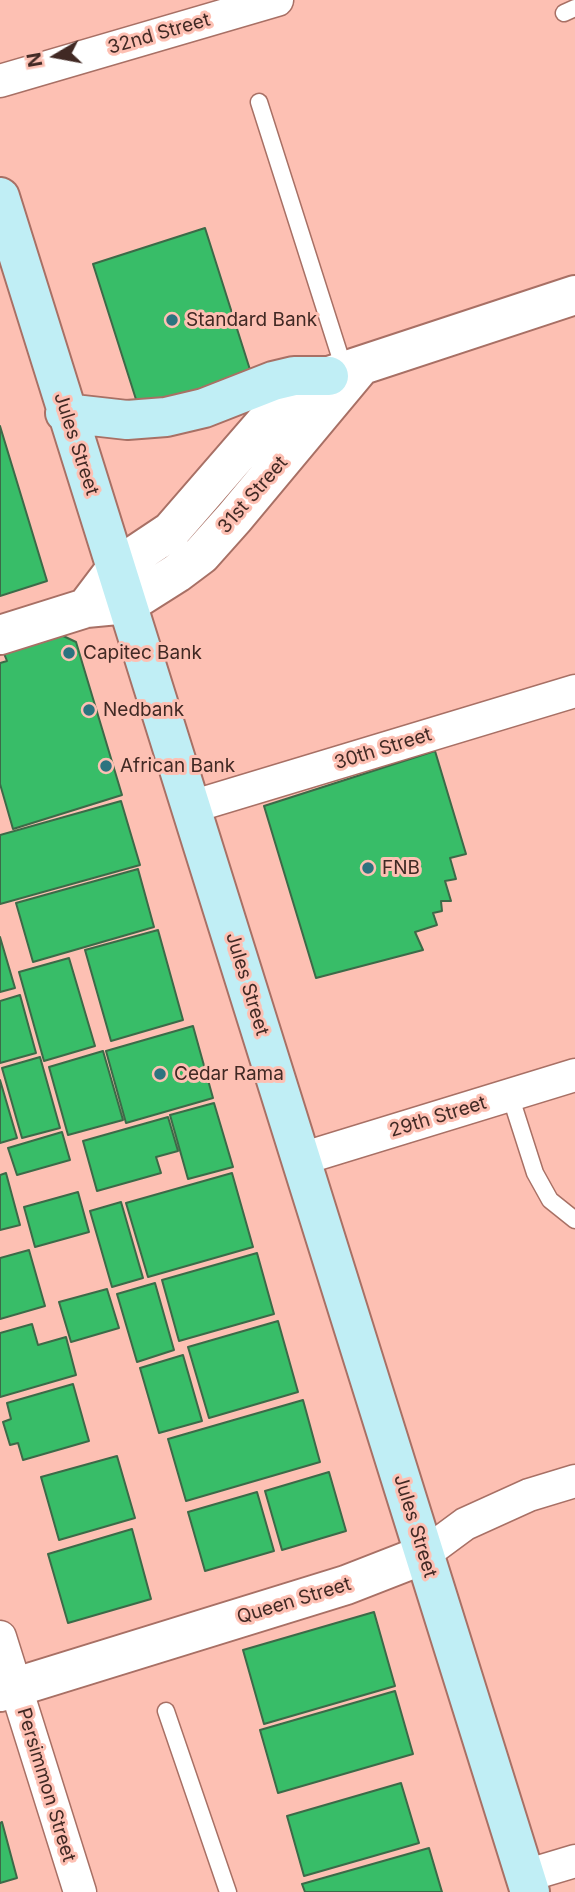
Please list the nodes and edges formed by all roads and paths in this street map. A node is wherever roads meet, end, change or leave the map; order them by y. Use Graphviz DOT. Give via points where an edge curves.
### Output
graph roads {
  1 [pos="277,0"];
  2 [pos="0,81"];
  3 [pos="259,102"];
  4 [pos="0,197"];
  5 [pos="575,295"];
  6 [pos="344,372"];
  7 [pos="65,413"];
  8 [pos="117,567"];
  9 [pos="128,604"];
  10 [pos="86,608"];
  11 [pos="0,635"];
  12 [pos="575,691"];
  13 [pos="191,807"];
  14 [pos="575,1075"];
  15 [pos="510,1095"];
  16 [pos="301,1159"];
  17 [pos="575,1220"];
  18 [pos="575,1481"];
  19 [pos="424,1555"];
  20 [pos="0,1637"];
  21 [pos="8,1689"];
  22 [pos="166,1711"];
  23 [pos="575,1861"];
  24 [pos="528,1884"];
  25 [pos="80,1892"];
  26 [pos="228,1892"];
  1 -- 2 [label="street, 32nd Street"];
  3 -- 6 [label="lane"];
  4 -- 7 [label="main road, Jules Street"];
  5 -- 6 [label="street, 31st Street"];
  6 -- 7 [label="main road" via="293,376 166,417 127,420"];
  6 -- 8 [label="street, 31st Street" via="301,391 275,411 171,531"];
  6 -- 9 [label="street, 31st Street" via="201,555"];
  7 -- 8 [label="main road, Jules Street"];
  8 -- 9 [label="main road, Jules Street"];
  8 -- 10 [label="street, 31st Street"];
  9 -- 10 [label="street"];
  9 -- 13 [label="main road, Jules Street"];
  10 -- 11 [label="street"];
  12 -- 13 [label="street, 30th Street"];
  13 -- 16 [label="main road, Jules Street"];
  14 -- 15 [label="street, 29th Street"];
  15 -- 16 [label="street, 29th Street"];
  15 -- 17 [label="lane" via="535,1173 550,1200"];
  16 -- 19 [label="main road, Jules Street"];
  18 -- 19 [label="street, Queen Street" via="475,1519"];
  19 -- 21 [label="street, Queen Street" via="346,1585"];
  19 -- 24 [label="main road, Jules Street"];
  20 -- 21 [label="street, Persimmon Street"];
  21 -- 25 [label="street, Persimmon Street"];
  22 -- 26 [label="lane"];
  23 -- 24 [label="street"];
}
